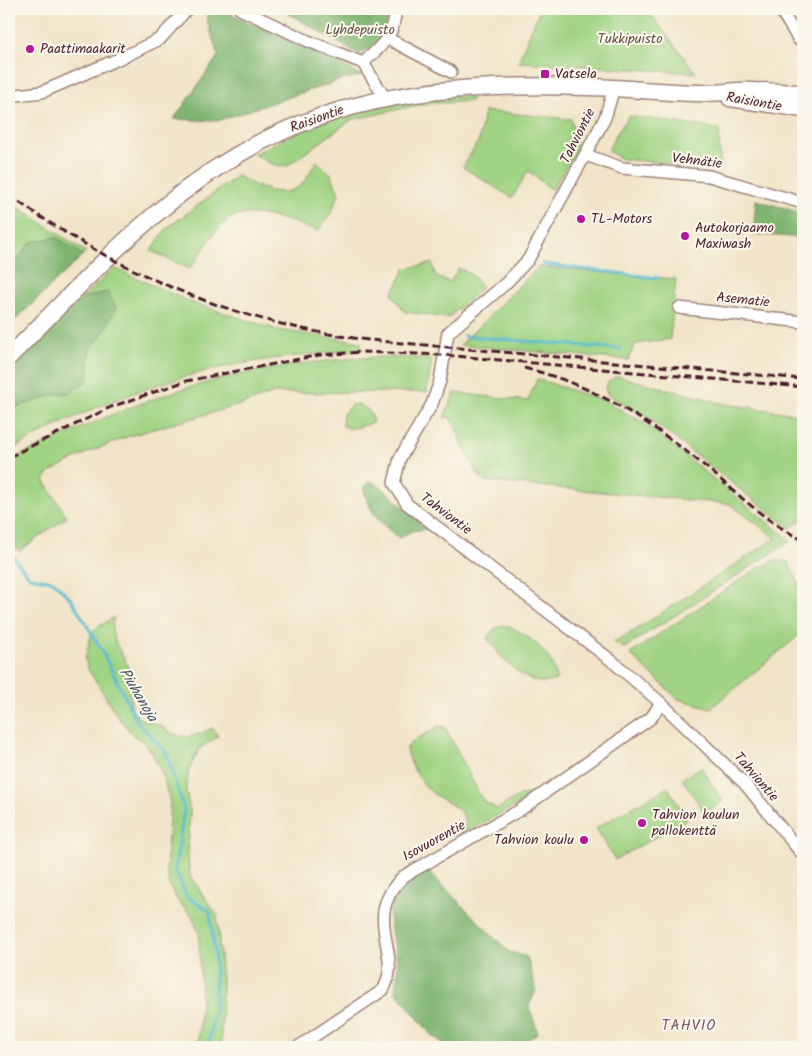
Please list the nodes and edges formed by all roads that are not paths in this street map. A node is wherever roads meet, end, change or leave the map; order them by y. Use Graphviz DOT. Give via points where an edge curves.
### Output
graph roads {
  1 [pos="187,9"];
  2 [pos="240,9"];
  3 [pos="395,9"];
  4 [pos="780,9"];
  5 [pos="389,39"];
  6 [pos="800,40"];
  7 [pos="363,63"];
  8 [pos="451,72"];
  9 [pos="614,88"];
  10 [pos="706,93"];
  11 [pos="803,93"];
  12 [pos="9,96"];
  13 [pos="385,98"];
  14 [pos="803,109"];
  15 [pos="586,155"];
  16 [pos="803,203"];
  17 [pos="679,308"];
  18 [pos="803,322"];
  19 [pos="9,357"];
  20 [pos="661,702"];
  21 [pos="803,855"];
  22 [pos="298,1047"];
  1 -- 12 [label="street" via="160,39 142,48 42,92"];
  2 -- 7 [label="street"];
  3 -- 5 [label="street"];
  4 -- 6 [label="street"];
  5 -- 7 [label="street"];
  5 -- 8 [label="street"];
  7 -- 13 [label="street"];
  9 -- 10 [label="main road, Raisiontie"];
  9 -- 13 [label="main road, Raisiontie" via="473,87"];
  9 -- 15 [label="street, Tahviontie" via="605,118"];
  10 -- 11 [label="main road, Raisiontie"];
  10 -- 14 [label="main road, Raisiontie"];
  13 -- 19 [label="main road, Raisiontie" via="293,127 213,170 108,258"];
  15 -- 16 [label="street, Vehnätie" via="622,168 709,176"];
  15 -- 20 [label="street, Tahviontie" via="528,260 448,333 440,382 432,404 400,458 394,483 407,504 612,660"];
  17 -- 18 [label="street, Asematie"];
  20 -- 21 [label="street, Tahviontie" via="745,784"];
  20 -- 22 [label="street, Isovuorentie" via="651,718 545,794 398,882 386,900 383,914 389,965 389,980 383,990"];
}
